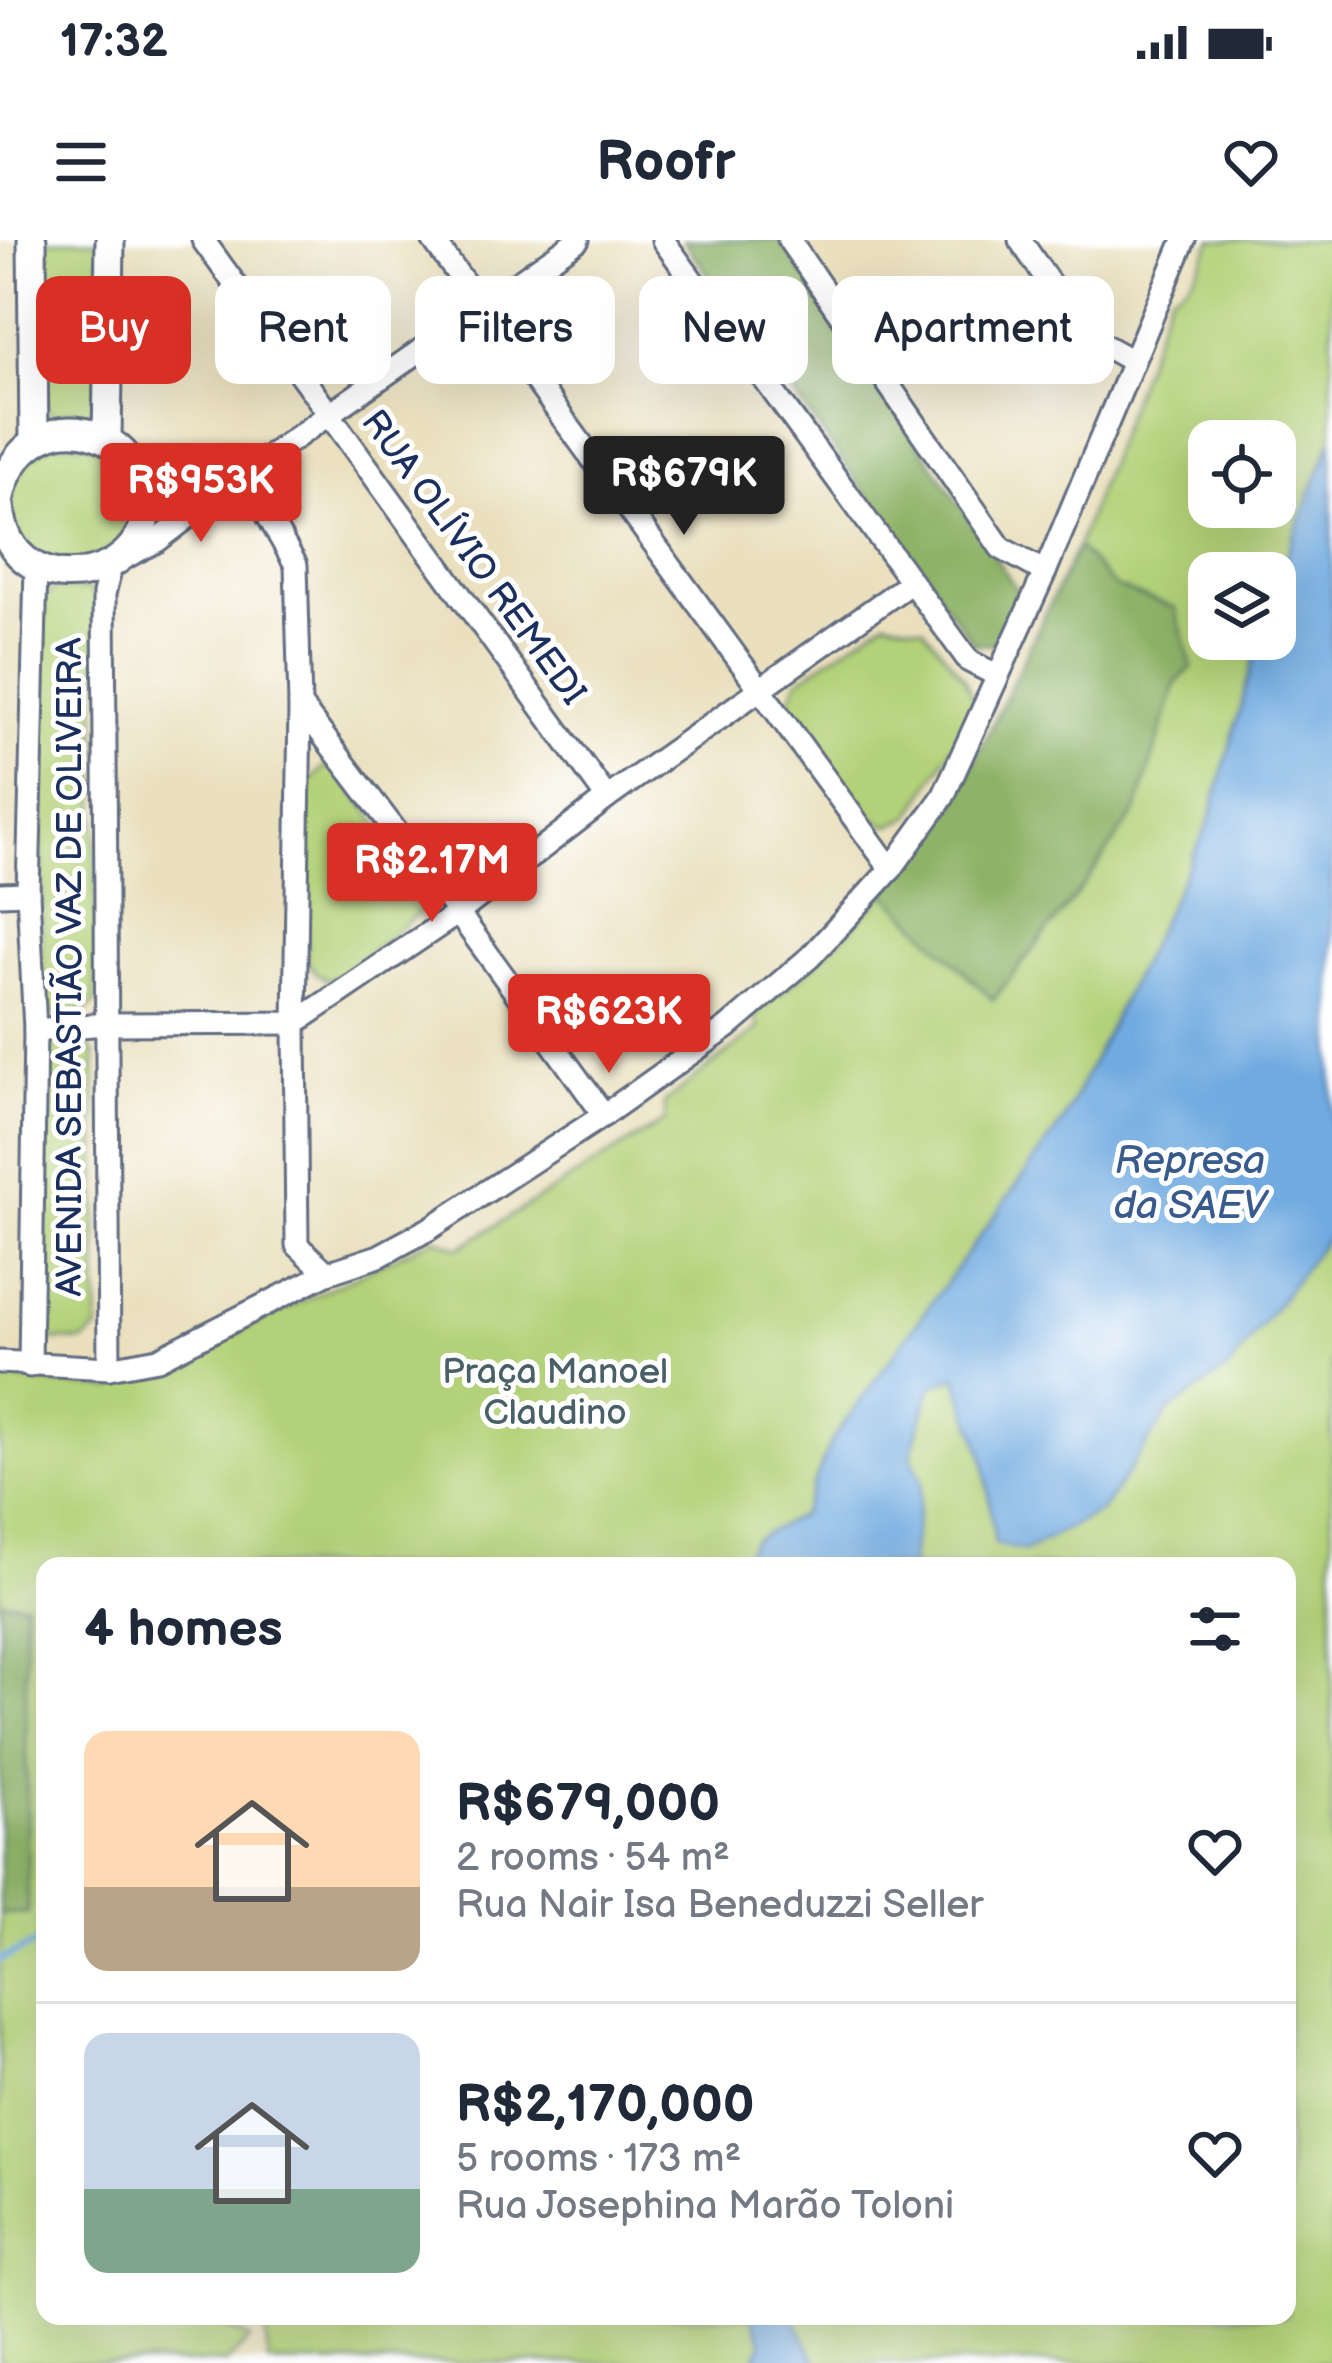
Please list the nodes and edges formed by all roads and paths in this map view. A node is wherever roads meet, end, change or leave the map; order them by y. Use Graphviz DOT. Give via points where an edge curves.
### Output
graph roads {
  1 [pos="32,240"];
  2 [pos="110,240"];
  3 [pos="203,240"];
  4 [pos="433,240"];
  5 [pos="578,240"];
  6 [pos="663,240"];
  7 [pos="789,240"];
  8 [pos="1020,240"];
  9 [pos="1184,240"];
  10 [pos="459,276"];
  11 [pos="525,276"];
  12 [pos="415,353"];
  13 [pos="1132,361"];
  14 [pos="538,384"];
  15 [pos="328,415"];
  16 [pos="107,440"];
  17 [pos="34,441"];
  18 [pos="6,463"];
  19 [pos="134,465"];
  20 [pos="244,474"];
  21 [pos="0,497"];
  22 [pos="0,506"];
  23 [pos="0,518"];
  24 [pos="115,563"];
  25 [pos="36,567"];
  26 [pos="1046,572"];
  27 [pos="910,584"];
  28 [pos="998,676"];
  29 [pos="761,692"];
  30 [pos="300,705"];
  31 [pos="607,798"];
  32 [pos="891,869"];
  33 [pos="28,893"];
  34 [pos="0,894"];
  35 [pos="458,913"];
  36 [pos="295,1023"];
  37 [pos="104,1024"];
  38 [pos="35,1030"];
  39 [pos="604,1114"];
  40 [pos="327,1273"];
  41 [pos="0,1362"];
  42 [pos="30,1366"];
  43 [pos="109,1368"];
  1 -- 17 [label="street"];
  2 -- 16 [label="street"];
  3 -- 15 [label="street, RUA OLÍVIO REMEDI"];
  4 -- 10 [label="street"];
  5 -- 11 [label="street"];
  6 -- 27 [label="street"];
  7 -- 26 [label="street" via="1001,548"];
  8 -- 13 [label="street" via="1084,334"];
  9 -- 13 [label="street"];
  12 -- 15 [label="street"];
  13 -- 26 [label="street"];
  14 -- 29 [label="street"];
  15 -- 20 [label="street"];
  15 -- 31 [label="street, RUA OLÍVIO REMEDI"];
  16 -- 17 [label="street" via="71,432"];
  16 -- 19 [label="street"];
  17 -- 18 [label="street"];
  18 -- 21 [label="street"];
  19 -- 20 [label="street"];
  19 -- 24 [label="street" via="145,515"];
  20 -- 24 [label="street"];
  20 -- 30 [label="street" via="296,565"];
  22 -- 23 [label="street"];
  23 -- 25 [label="street"];
  24 -- 25 [label="street" via="74,576"];
  24 -- 37 [label="street, AVENIDA SEBASTIÃO VAZ DE OLIVEIRA" via="104,594"];
  25 -- 33 [label="street, AVENIDA SEBASTIÃO VAZ DE OLIVEIRA"];
  26 -- 28 [label="street"];
  27 -- 28 [label="street" via="969,662"];
  27 -- 29 [label="street"];
  28 -- 32 [label="street" via="944,797"];
  29 -- 31 [label="street"];
  29 -- 32 [label="street"];
  30 -- 35 [label="street"];
  30 -- 36 [label="street"];
  31 -- 35 [label="street"];
  32 -- 39 [label="street" via="811,957"];
  33 -- 34 [label="street"];
  33 -- 38 [label="street, AVENIDA SEBASTIÃO VAZ DE OLIVEIRA"];
  35 -- 36 [label="street"];
  35 -- 39 [label="street"];
  36 -- 37 [label="street"];
  36 -- 40 [label="street" via="297,1245"];
  37 -- 38 [label="street"];
  37 -- 43 [label="street, AVENIDA SEBASTIÃO VAZ DE OLIVEIRA"];
  38 -- 42 [label="street, AVENIDA SEBASTIÃO VAZ DE OLIVEIRA"];
  39 -- 40 [label="street" via="429,1229"];
  40 -- 43 [label="street" via="158,1359"];
  41 -- 42 [label="street"];
  42 -- 43 [label="street"];
}
